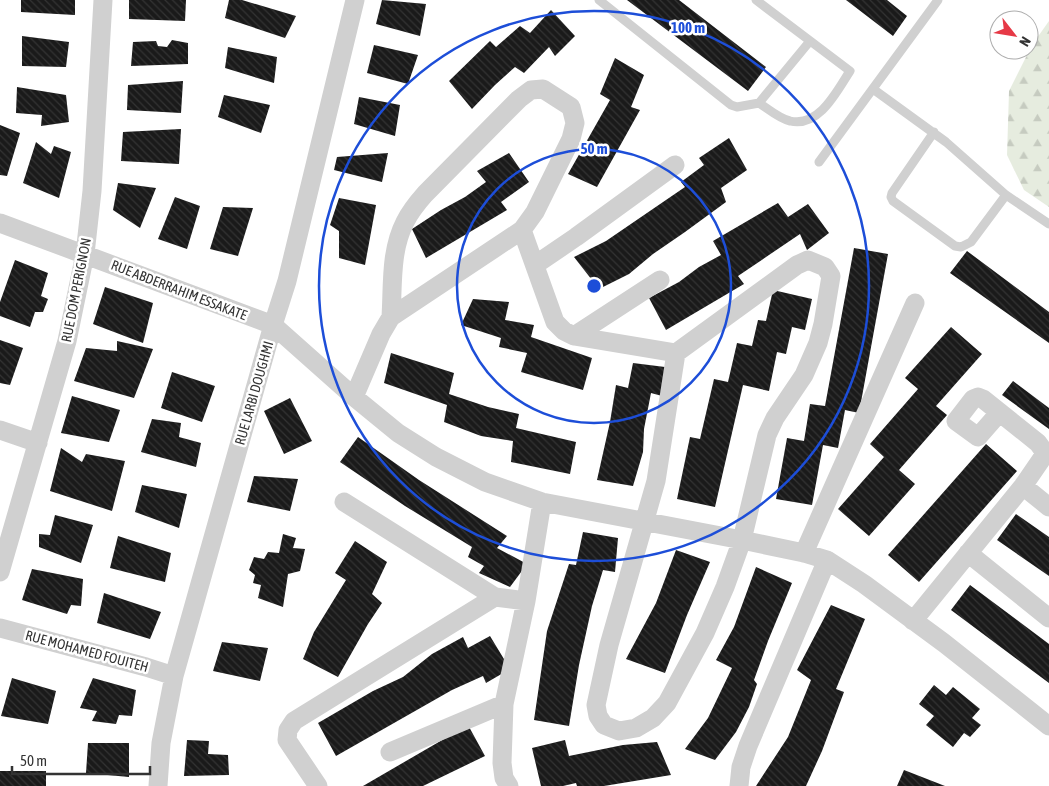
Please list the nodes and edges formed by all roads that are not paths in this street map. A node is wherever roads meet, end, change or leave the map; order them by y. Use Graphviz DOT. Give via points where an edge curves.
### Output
graph roads {
  1 [pos="103,0"];
  2 [pos="355,0"];
  3 [pos="599,0"];
  4 [pos="756,0"];
  5 [pos="938,0"];
  6 [pos="810,41"];
  7 [pos="873,89"];
  8 [pos="759,103"];
  9 [pos="934,132"];
  10 [pos="819,162"];
  11 [pos="675,165"];
  12 [pos="1006,195"];
  13 [pos="0,223"];
  14 [pos="1049,224"];
  15 [pos="522,230"];
  16 [pos="85,254"];
  17 [pos="535,265"];
  18 [pos="660,280"];
  19 [pos="915,303"];
  20 [pos="391,317"];
  21 [pos="273,325"];
  22 [pos="574,336"];
  23 [pos="676,353"];
  24 [pos="354,397"];
  25 [pos="999,412"];
  26 [pos="0,430"];
  27 [pos="38,443"];
  28 [pos="1023,486"];
  29 [pos="344,502"];
  30 [pos="542,502"];
  31 [pos="1049,507"];
  32 [pos="643,520"];
  33 [pos="742,540"];
  34 [pos="804,553"];
  35 [pos="968,553"];
  36 [pos="827,560"];
  37 [pos="0,572"];
  38 [pos="495,597"];
  39 [pos="526,602"];
  40 [pos="1049,618"];
  41 [pos="913,620"];
  42 [pos="0,628"];
  43 [pos="174,676"];
  44 [pos="504,704"];
  45 [pos="1049,726"];
  46 [pos="390,752"];
  47 [pos="500,783"];
  48 [pos="158,786"];
  49 [pos="318,786"];
  50 [pos="739,786"];
  1 -- 16 [label="street, RUE DOM PERIGNON" via="92,191"];
  2 -- 21 [label="street, RUE LARBI DOUGHMI" via="287,281"];
  3 -- 8 [label="lane" via="731,105"];
  4 -- 6 [label="lane"];
  5 -- 7 [label="lane"];
  6 -- 8 [label="lane"];
  6 -- 8 [label="lane" via="850,71 833,97 815,117 798,122 788,121"];
  7 -- 9 [label="lane"];
  7 -- 10 [label="lane"];
  9 -- 12 [label="lane"];
  9 -- 12 [label="lane" via="892,193 892,201 961,247 971,242"];
  11 -- 17 [label="street"];
  12 -- 14 [label="lane"];
  13 -- 16 [label="street, RUE ABDERRAHIM ESSAKATE"];
  15 -- 17 [label="street"];
  15 -- 20 [label="street"];
  15 -- 20 [label="street" via="535,212 571,139 575,123 571,107 543,89 531,90 519,99 413,209 398,240"];
  16 -- 21 [label="street, RUE ABDERRAHIM ESSAKATE"];
  16 -- 27 [label="street, RUE DOM PERIGNON" via="66,341"];
  17 -- 22 [label="street" via="554,322"];
  18 -- 22 [label="street"];
  19 -- 34 [label="street"];
  20 -- 24 [label="street"];
  21 -- 24 [label="street"];
  21 -- 43 [label="street, RUE LARBI DOUGHMI"];
  22 -- 23 [label="street"];
  23 -- 32 [label="street" via="656,480"];
  23 -- 33 [label="street" via="797,265 808,260 825,267 831,276 818,344 804,375 775,418 768,435"];
  24 -- 30 [label="street" via="398,433 436,457 485,482"];
  25 -- 28 [label="street" via="1043,450 1043,457"];
  26 -- 27 [label="street"];
  27 -- 37 [label="street, RUE DOM PERIGNON"];
  28 -- 31 [label="street"];
  28 -- 35 [label="street"];
  29 -- 38 [label="street"];
  30 -- 32 [label="street"];
  30 -- 39 [label="street"];
  32 -- 33 [label="street"];
  32 -- 33 [label="street" via="596,704 604,725 619,731 636,728 653,718 667,703 705,633"];
  33 -- 34 [label="street"];
  34 -- 36 [label="street"];
  35 -- 40 [label="street"];
  35 -- 41 [label="street"];
  36 -- 41 [label="street"];
  36 -- 50 [label="street" via="748,746"];
  38 -- 39 [label="street"];
  38 -- 49 [label="street" via="294,721 288,730 287,740"];
  39 -- 44 [label="street"];
  41 -- 45 [label="street"];
  42 -- 43 [label="street, RUE MOHAMED FOUITEH"];
  43 -- 48 [label="street, RUE LARBI DOUGHMI" via="161,743"];
  44 -- 46 [label="street"];
  44 -- 47 [label="street"];
}
